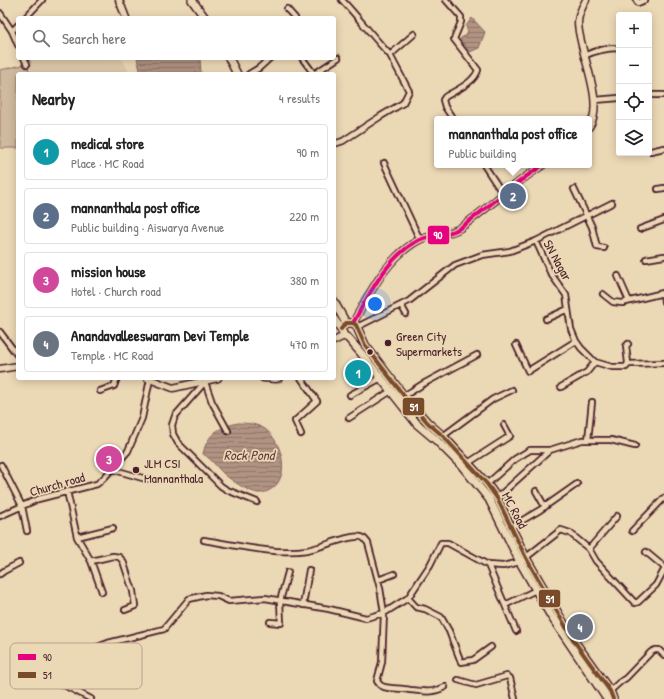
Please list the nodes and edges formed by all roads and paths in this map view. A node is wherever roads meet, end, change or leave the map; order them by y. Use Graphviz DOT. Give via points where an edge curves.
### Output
graph roads {
  1 [pos="42,0"];
  2 [pos="119,0"];
  3 [pos="192,0"];
  4 [pos="342,0"];
  5 [pos="446,0"];
  6 [pos="586,0"];
  7 [pos="636,0"];
  8 [pos="645,0"];
  9 [pos="288,9"];
  10 [pos="0,13"];
  11 [pos="27,16"];
  12 [pos="125,16"];
  13 [pos="204,16"];
  14 [pos="293,16"];
  15 [pos="16,27"];
  16 [pos="12,31"];
  17 [pos="414,34"];
  18 [pos="16,40"];
  19 [pos="616,48"];
  20 [pos="390,55"];
  21 [pos="584,56"];
  22 [pos="25,60"];
  23 [pos="230,60"];
  24 [pos="268,60"];
  25 [pos="304,60"];
  26 [pos="335,60"];
  27 [pos="27,64"];
  28 [pos="236,72"];
  29 [pos="252,72"];
  30 [pos="312,72"];
  31 [pos="317,72"];
  32 [pos="652,95"];
  33 [pos="664,95"];
  34 [pos="616,98"];
  35 [pos="595,100"];
  36 [pos="451,116"];
  37 [pos="592,121"];
  38 [pos="336,143"];
  39 [pos="664,148"];
  40 [pos="652,151"];
  41 [pos="384,163"];
  42 [pos="486,168"];
  43 [pos="539,168"];
  44 [pos="664,188"];
  45 [pos="574,189"];
  46 [pos="658,189"];
  47 [pos="503,194"];
  48 [pos="612,203"];
  49 [pos="587,216"];
  50 [pos="664,220"];
  51 [pos="640,229"];
  52 [pos="420,240"];
  53 [pos="536,241"];
  54 [pos="604,248"];
  55 [pos="664,256"];
  56 [pos="646,260"];
  57 [pos="618,276"];
  58 [pos="603,294"];
  59 [pos="664,300"];
  60 [pos="629,301"];
  61 [pos="401,305"];
  62 [pos="336,306"];
  63 [pos="568,309"];
  64 [pos="406,314"];
  65 [pos="546,319"];
  66 [pos="336,320"];
  67 [pos="349,329"];
  68 [pos="0,332"];
  69 [pos="336,339"];
  70 [pos="576,340"];
  71 [pos="628,344"];
  72 [pos="516,345"];
  73 [pos="16,353"];
  74 [pos="477,355"];
  75 [pos="595,362"];
  76 [pos="664,363"];
  77 [pos="16,366"];
  78 [pos="626,367"];
  79 [pos="0,369"];
  80 [pos="381,378"];
  81 [pos="116,380"];
  82 [pos="148,380"];
  83 [pos="153,380"];
  84 [pos="212,380"];
  85 [pos="302,380"];
  86 [pos="205,382"];
  87 [pos="561,387"];
  88 [pos="512,390"];
  89 [pos="391,391"];
  90 [pos="100,392"];
  91 [pos="350,395"];
  92 [pos="404,396"];
  93 [pos="592,402"];
  94 [pos="350,418"];
  95 [pos="504,425"];
  96 [pos="228,431"];
  97 [pos="301,434"];
  98 [pos="443,436"];
  99 [pos="588,440"];
  100 [pos="635,446"];
  101 [pos="550,450"];
  102 [pos="1,465"];
  103 [pos="465,465"];
  104 [pos="111,469"];
  105 [pos="146,479"];
  106 [pos="487,484"];
  107 [pos="577,484"];
  108 [pos="67,491"];
  109 [pos="536,491"];
  110 [pos="497,498"];
  111 [pos="664,498"];
  112 [pos="257,502"];
  113 [pos="22,506"];
  114 [pos="545,507"];
  115 [pos="0,516"];
  116 [pos="617,516"];
  117 [pos="511,527"];
  118 [pos="113,528"];
  119 [pos="26,531"];
  120 [pos="632,531"];
  121 [pos="77,537"];
  122 [pos="204,540"];
  123 [pos="589,549"];
  124 [pos="646,552"];
  125 [pos="526,558"];
  126 [pos="91,562"];
  127 [pos="520,562"];
  128 [pos="19,563"];
  129 [pos="488,565"];
  130 [pos="664,567"];
  131 [pos="309,570"];
  132 [pos="664,570"];
  133 [pos="288,572"];
  134 [pos="0,574"];
  135 [pos="394,574"];
  136 [pos="378,580"];
  137 [pos="536,590"];
  138 [pos="102,592"];
  139 [pos="408,598"];
  140 [pos="280,600"];
  141 [pos="505,604"];
  142 [pos="303,605"];
  143 [pos="125,610"];
  144 [pos="384,613"];
  145 [pos="270,622"];
  146 [pos="516,632"];
  147 [pos="108,643"];
  148 [pos="492,647"];
  149 [pos="664,655"];
  150 [pos="458,680"];
  151 [pos="445,687"];
  152 [pos="72,689"];
  153 [pos="607,697"];
  154 [pos="91,699"];
  155 [pos="515,699"];
  1 -- 11 [label="street"];
  2 -- 12 [label="main road"];
  3 -- 13 [label="main road"];
  4 -- 20 [label="street"];
  5 -- 36 [label="street" via="461,17 454,40 478,70 469,82 443,100"];
  6 -- 21 [label="main road" via="581,8 578,23"];
  7 -- 8 [label="street" via="638,3"];
  9 -- 14 [label="street"];
  10 -- 16 [label="street"];
  15 -- 16 [label="street"];
  16 -- 18 [label="street"];
  17 -- 20 [label="street"];
  19 -- 21 [label="street" via="597,50"];
  20 -- 38 [label="street" via="409,91 403,104"];
  21 -- 35 [label="main road"];
  22 -- 27 [label="street"];
  23 -- 28 [label="main road"];
  24 -- 29 [label="street"];
  25 -- 30 [label="street"];
  26 -- 31 [label="street"];
  32 -- 33 [label="street"];
  34 -- 35 [label="street"];
  35 -- 37 [label="main road"];
  39 -- 40 [label="street"];
  41 -- 52 [label="street"];
  42 -- 47 [label="street"];
  43 -- 47 [label="main road"];
  44 -- 46 [label="street"];
  45 -- 49 [label="street"];
  47 -- 52 [label="main road" via="458,229"];
  48 -- 49 [label="street"];
  49 -- 53 [label="street"];
  49 -- 54 [label="street" via="597,246"];
  50 -- 51 [label="street"];
  52 -- 67 [label="main road" via="389,265"];
  53 -- 61 [label="street, SN Nagar" via="510,251 482,255 456,265"];
  53 -- 63 [label="street, SN Nagar" via="551,274 566,295"];
  55 -- 56 [label="street"];
  57 -- 60 [label="street"];
  58 -- 60 [label="street" via="613,302"];
  59 -- 60 [label="street" via="663,293"];
  61 -- 64 [label="street"];
  61 -- 67 [label="street, SN Nagar"];
  62 -- 67 [label="main road, MC Road"];
  63 -- 65 [label="street"];
  63 -- 70 [label="street, SN Nagar" via="571,329"];
  66 -- 67 [label="main road, MC Road"];
  67 -- 69 [label="main road"];
  67 -- 80 [label="main road, MC Road" via="361,353"];
  67 -- 92 [label="main road, MC Road" via="365,345"];
  68 -- 73 [label="street"];
  70 -- 72 [label="street" via="528,371"];
  70 -- 75 [label="street, SN Nagar"];
  71 -- 78 [label="street"];
  74 -- 92 [label="street"];
  75 -- 78 [label="street" via="612,367"];
  75 -- 87 [label="street" via="587,372"];
  76 -- 78 [label="street" via="630,364"];
  77 -- 79 [label="main road"];
  80 -- 89 [label="main road, MC Road"];
  80 -- 91 [label="street"];
  81 -- 90 [label="street" via="114,386"];
  82 -- 104 [label="street, Church road" via="142,418 133,441 128,451"];
  83 -- 86 [label="main road" via="173,388"];
  84 -- 86 [label="main road"];
  85 -- 97 [label="street" via="317,401 295,421"];
  86 -- 96 [label="street" via="212,402"];
  86 -- 112 [label="street" via="175,416 172,424 173,434 178,443 221,486"];
  88 -- 98 [label="street" via="493,399"];
  89 -- 94 [label="street"];
  89 -- 103 [label="main road, MC Road" via="417,424"];
  92 -- 98 [label="main road, MC Road"];
  93 -- 99 [label="street"];
  95 -- 103 [label="street" via="510,436"];
  98 -- 103 [label="main road, MC Road"];
  99 -- 100 [label="street" via="611,440"];
  99 -- 101 [label="street"];
  101 -- 106 [label="street" via="525,452"];
  101 -- 110 [label="street"];
  102 -- 113 [label="street"];
  103 -- 106 [label="main road, MC Road"];
  103 -- 127 [label="main road, MC Road" via="489,499"];
  104 -- 105 [label="street"];
  104 -- 108 [label="street, Church road" via="97,484"];
  106 -- 110 [label="main road, MC Road"];
  107 -- 114 [label="street"];
  108 -- 113 [label="street, Church road"];
  108 -- 121 [label="street"];
  109 -- 114 [label="street"];
  110 -- 117 [label="main road, MC Road"];
  111 -- 120 [label="street"];
  113 -- 115 [label="street, Church road"];
  113 -- 119 [label="street"];
  114 -- 117 [label="street"];
  116 -- 123 [label="street"];
  117 -- 125 [label="main road, MC Road"];
  118 -- 121 [label="street"];
  121 -- 126 [label="street"];
  122 -- 136 [label="street" via="250,548 297,552 360,536 368,542"];
  123 -- 125 [label="street" via="570,533 561,530"];
  123 -- 132 [label="street" via="596,561 635,603 656,585"];
  124 -- 130 [label="street"];
  125 -- 127 [label="street"];
  125 -- 153 [label="main road, MC Road"];
  126 -- 138 [label="street"];
  126 -- 143 [label="street" via="113,556 123,561 135,606"];
  127 -- 129 [label="street" via="503,566"];
  127 -- 137 [label="main road, MC Road"];
  128 -- 134 [label="street"];
  129 -- 139 [label="street" via="443,542"];
  129 -- 141 [label="street"];
  131 -- 142 [label="street"];
  133 -- 140 [label="street"];
  135 -- 136 [label="street"];
  136 -- 144 [label="street"];
  137 -- 141 [label="street"];
  137 -- 153 [label="main road, MC Road"];
  139 -- 144 [label="street"];
  139 -- 148 [label="street" via="416,607 441,617 460,662 473,660"];
  140 -- 142 [label="street"];
  140 -- 145 [label="street" via="280,623"];
  140 -- 147 [label="street" via="265,598 229,601 206,594 188,600 164,629"];
  141 -- 146 [label="street"];
  142 -- 144 [label="street" via="366,618"];
  144 -- 151 [label="street" via="382,662 377,677 378,683 384,687 428,692"];
  149 -- 153 [label="street" via="659,650 651,652"];
  150 -- 155 [label="street" via="476,685 506,676 512,682"];
  152 -- 154 [label="street"];
}
